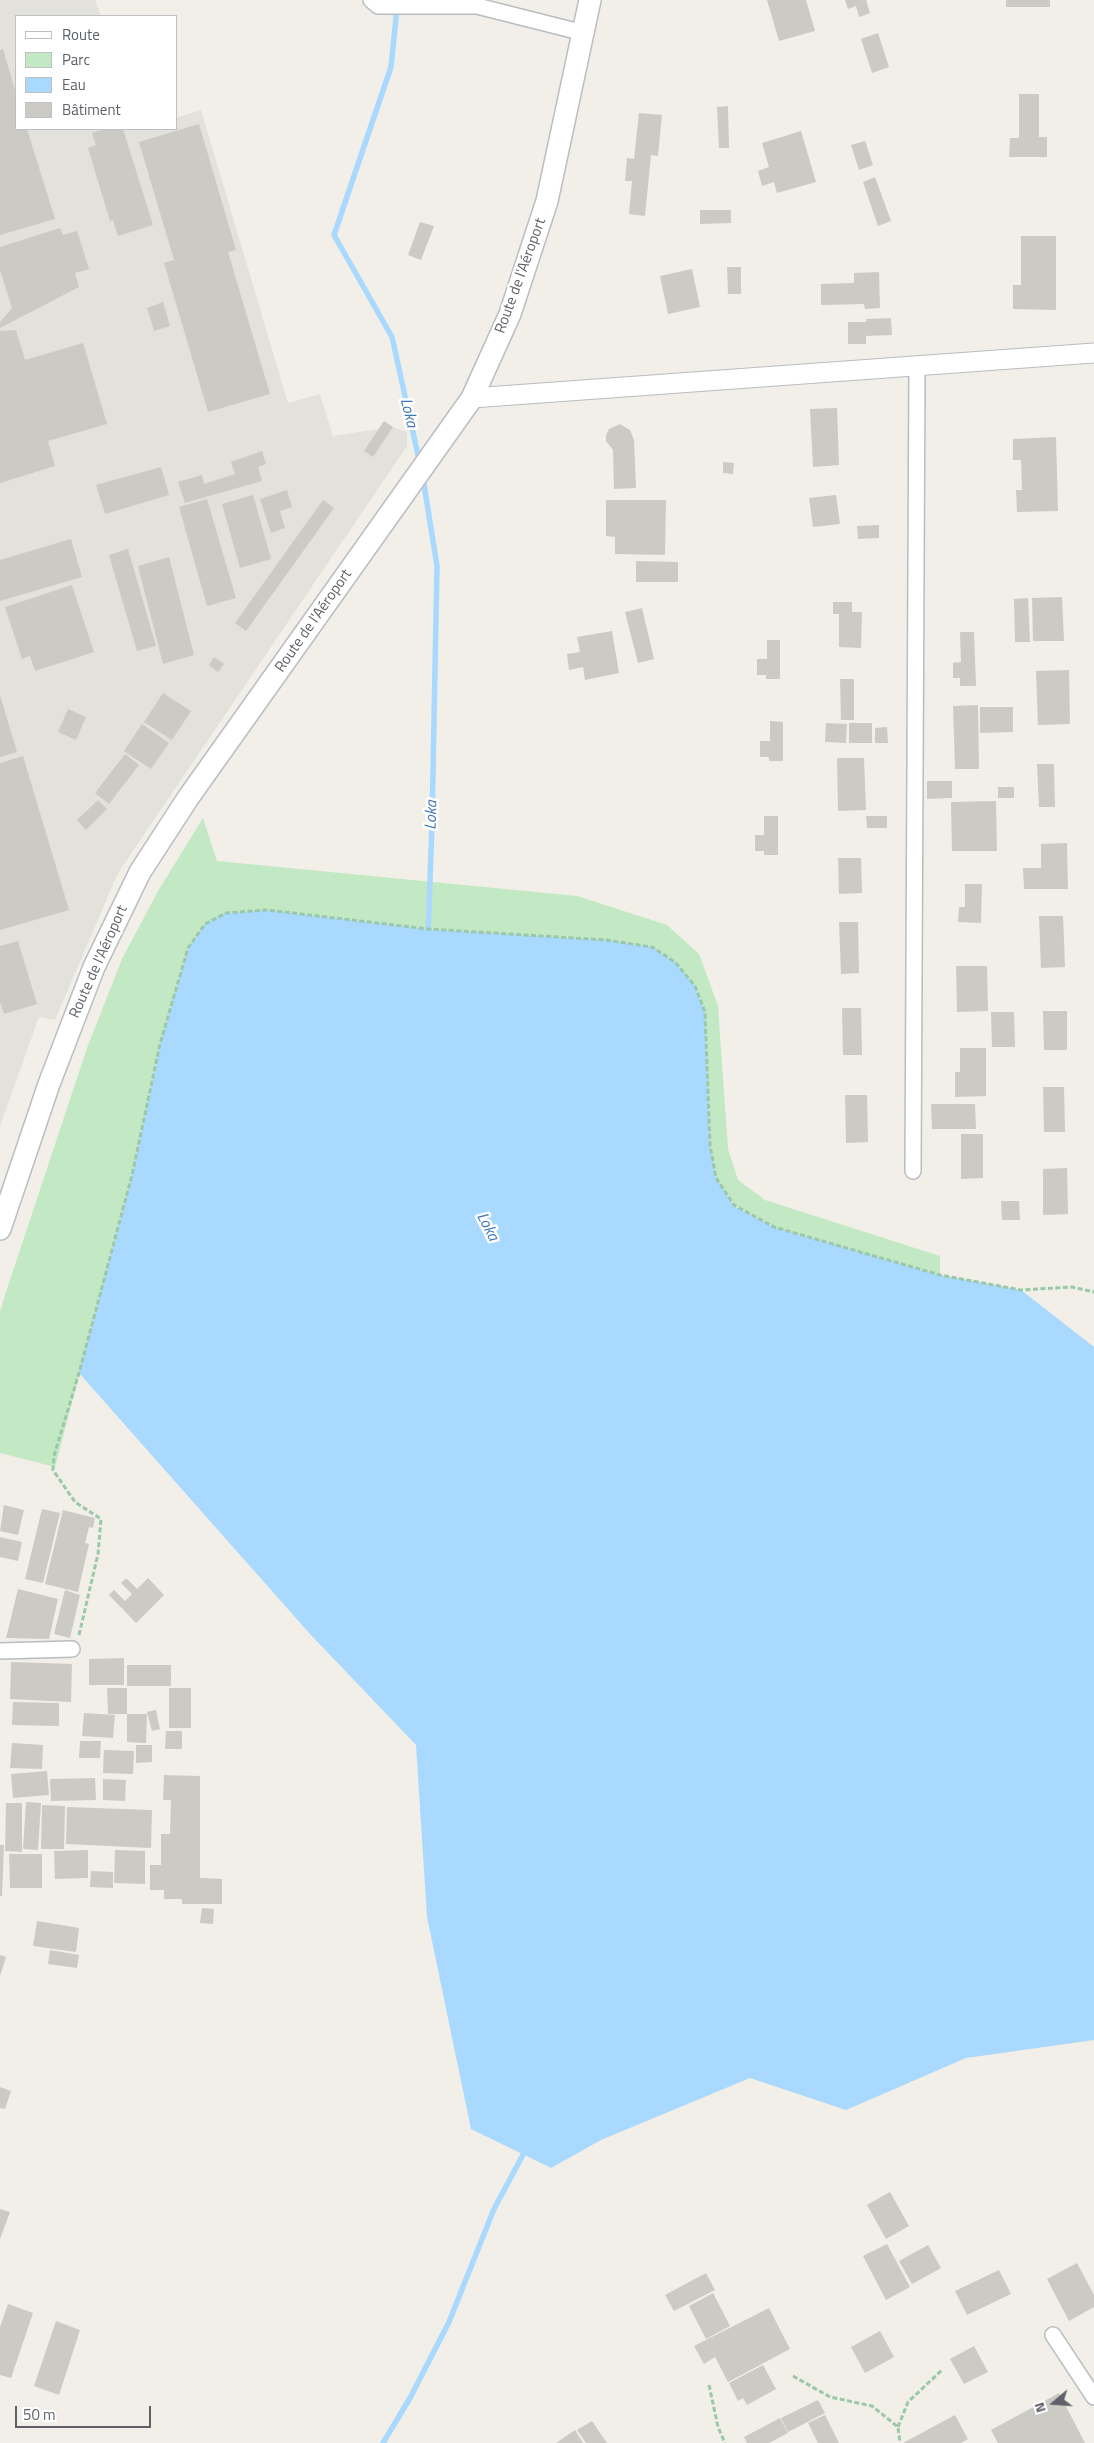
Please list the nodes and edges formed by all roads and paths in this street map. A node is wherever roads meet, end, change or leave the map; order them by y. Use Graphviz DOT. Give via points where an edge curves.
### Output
graph roads {
  1 [pos="371,0"];
  2 [pos="590,0"];
  3 [pos="584,33"];
  4 [pos="1094,353"];
  5 [pos="917,367"];
  6 [pos="472,398"];
  7 [pos="913,1171"];
  8 [pos="0,1229"];
  9 [pos="1094,1292"];
  10 [pos="72,1649"];
  11 [pos="0,1651"];
  12 [pos="1053,2335"];
  13 [pos="943,2369"];
  14 [pos="792,2376"];
  15 [pos="709,2385"];
  16 [pos="1094,2397"];
  17 [pos="898,2427"];
  18 [pos="724,2443"];
  19 [pos="900,2443"];
  1 -- 3 [label="street" via="378,6 477,6"];
  2 -- 3 [label="main road, Route de l'Aéroport"];
  3 -- 6 [label="main road, Route de l'Aéroport" via="547,201 510,314"];
  4 -- 5 [label="street"];
  5 -- 6 [label="street"];
  5 -- 7 [label="street"];
  6 -- 8 [label="main road, Route de l'Aéroport" via="188,798 140,872 94,967 49,1084"];
  9 -- 10 [label="path" via="1072,1287 1021,1290 940,1275 774,1227 734,1206 716,1178 710,1145 705,1012 695,986 675,962 652,947 606,940 428,929 267,910 226,913 205,924 188,948 160,1044 129,1184 54,1456 53,1470 75,1502 101,1519 98,1554 82,1630"];
  10 -- 11 [label="street"];
  12 -- 16 [label="street"];
  13 -- 17 [label="path" via="908,2402"];
  14 -- 17 [label="path" via="830,2397 872,2406"];
  15 -- 18 [label="path"];
  17 -- 19 [label="path"];
}
